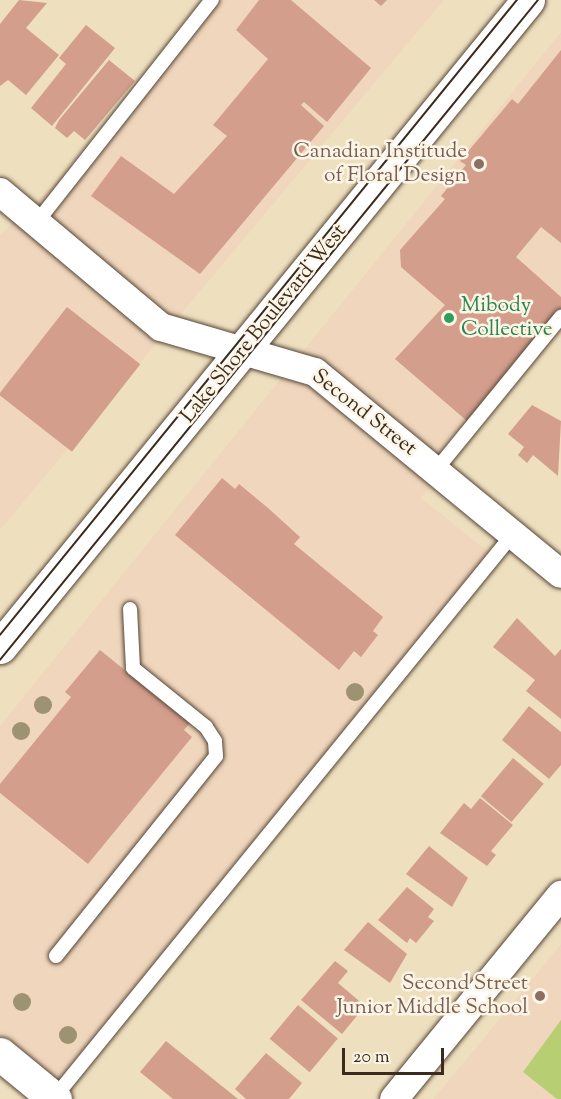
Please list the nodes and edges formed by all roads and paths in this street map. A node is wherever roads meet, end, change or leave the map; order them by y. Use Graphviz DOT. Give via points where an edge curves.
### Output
graph roads {
  1 [pos="212,0"];
  2 [pos="528,0"];
  3 [pos="0,192"];
  4 [pos="37,222"];
  5 [pos="561,317"];
  6 [pos="245,347"];
  7 [pos="436,470"];
  8 [pos="513,534"];
  9 [pos="561,574"];
  10 [pos="129,609"];
  11 [pos="0,647"];
  12 [pos="561,895"];
  13 [pos="56,956"];
  14 [pos="0,1054"];
  15 [pos="54,1099"];
  16 [pos="394,1099"];
  1 -- 4 [label="lane"];
  2 -- 6 [label="main road, Lake Shore Boulevard West"];
  3 -- 4 [label="street, Second Street"];
  4 -- 6 [label="street, Second Street" via="161,327"];
  5 -- 7 [label="lane"];
  6 -- 7 [label="street, Second Street" via="315,372"];
  6 -- 11 [label="main road, Lake Shore Boulevard West"];
  7 -- 8 [label="street, Second Street"];
  8 -- 9 [label="street, Second Street"];
  8 -- 15 [label="lane"];
  10 -- 13 [label="lane" via="133,668 206,727 215,741 216,756"];
  12 -- 16 [label="street"];
  14 -- 15 [label="main road"];
}
